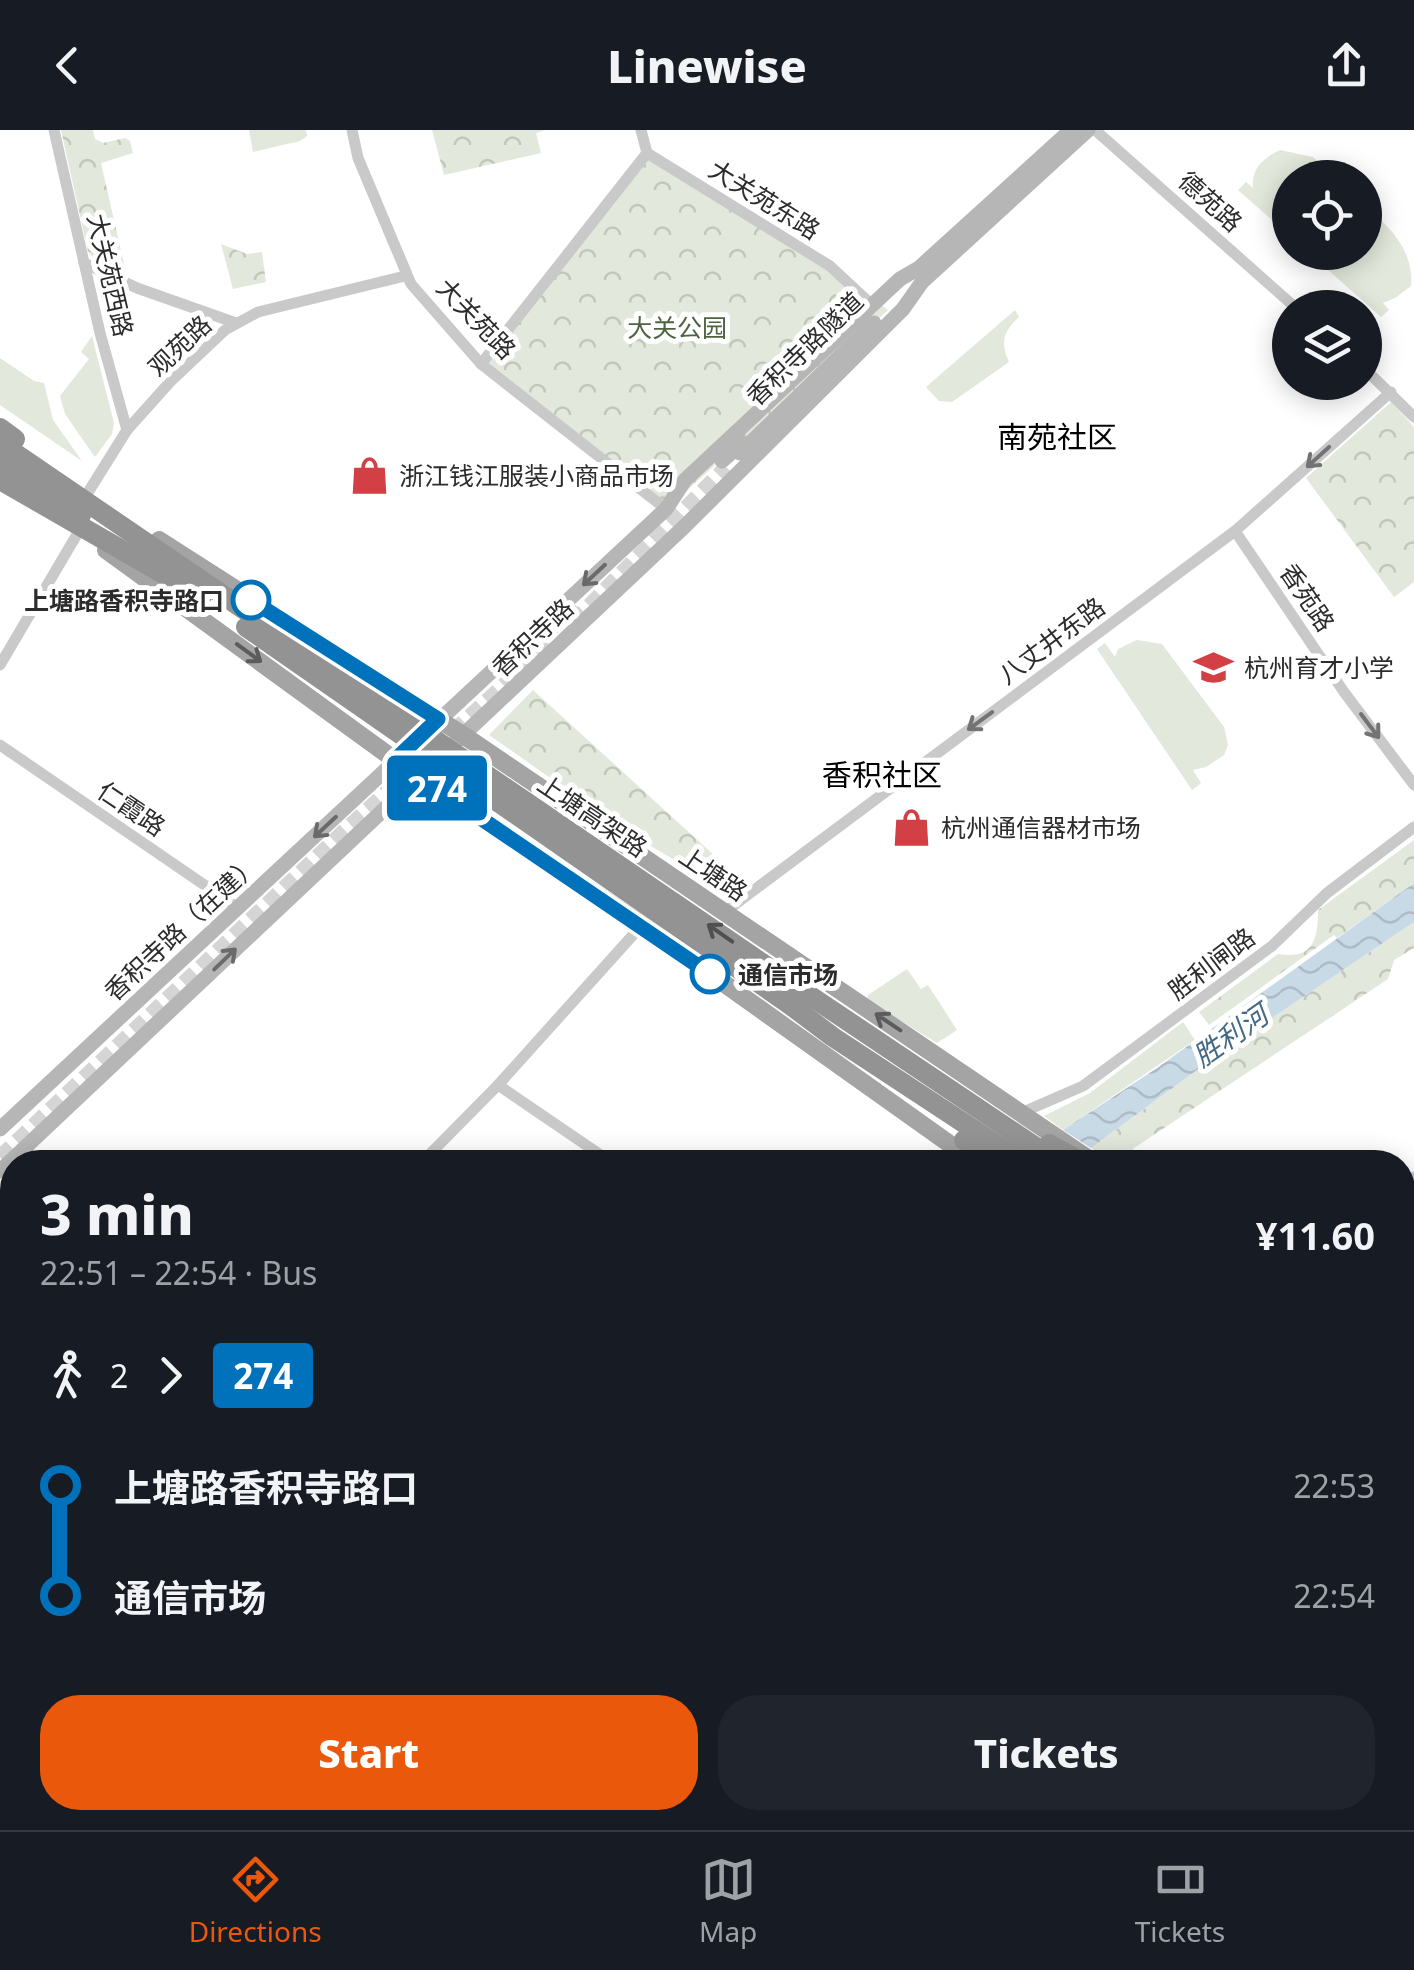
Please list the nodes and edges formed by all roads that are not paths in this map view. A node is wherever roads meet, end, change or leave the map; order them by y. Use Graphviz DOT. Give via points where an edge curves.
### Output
graph roads {
  1 [pos="54,130"];
  2 [pos="352,130"];
  3 [pos="641,130"];
  4 [pos="1071,130"];
  5 [pos="1091,130"];
  6 [pos="647,154"];
  7 [pos="84,263"];
  8 [pos="920,275"];
  9 [pos="405,276"];
  10 [pos="1275,290"];
  11 [pos="872,305"];
  12 [pos="236,323"];
  13 [pos="481,364"];
  14 [pos="1382,384"];
  15 [pos="1391,392"];
  16 [pos="1414,417"];
  17 [pos="128,430"];
  18 [pos="0,432"];
  19 [pos="0,443"];
  20 [pos="0,460"];
  21 [pos="724,464"];
  22 [pos="0,476"];
  23 [pos="87,494"];
  24 [pos="666,509"];
  25 [pos="686,526"];
  26 [pos="79,530"];
  27 [pos="1235,531"];
  28 [pos="202,596"];
  29 [pos="248,611"];
  30 [pos="0,665"];
  31 [pos="438,719"];
  32 [pos="464,736"];
  33 [pos="0,745"];
  34 [pos="395,760"];
  35 [pos="418,775"];
  36 [pos="1414,785"];
  37 [pos="1414,827"];
  38 [pos="238,908"];
  39 [pos="726,911"];
  40 [pos="642,926"];
  41 [pos="126,1012"];
  42 [pos="155,1026"];
  43 [pos="858,1028"];
  44 [pos="833,1037"];
  45 [pos="498,1086"];
  46 [pos="34,1106"];
  47 [pos="1021,1113"];
  48 [pos="46,1120"];
  49 [pos="0,1129"];
  50 [pos="22,1150"];
  51 [pos="434,1150"];
  52 [pos="593,1150"];
  53 [pos="950,1150"];
  54 [pos="980,1150"];
  55 [pos="1005,1150"];
  56 [pos="1040,1150"];
  57 [pos="1065,1150"];
  58 [pos="1073,1150"];
  1 -- 7 [label="street, 大关苑西路"];
  2 -- 9 [label="street, 大关苑路"];
  3 -- 6 [label="street"];
  4 -- 8 [label="main road, 香积寺路"];
  5 -- 8 [label="main road, 香积寺路"];
  5 -- 10 [label="street, 德苑路"];
  6 -- 11 [label="street, 大关苑东路" via="830,266"];
  6 -- 13 [label="street"];
  7 -- 12 [label="street"];
  7 -- 17 [label="street, 大关苑西路"];
  8 -- 11 [label="main road, 香积寺路" via="900,279"];
  8 -- 21 [label="main road, 香积寺路隧道"];
  8 -- 25 [label="main road, 香积寺路" via="903,308"];
  9 -- 12 [label="street, 观苑路"];
  9 -- 13 [label="street, 大关苑路"];
  11 -- 24 [label="main road, 香积寺路" via="685,480"];
  12 -- 17 [label="street, 观苑路"];
  13 -- 24 [label="street, 大关苑路"];
  14 -- 15 [label="street"];
  15 -- 16 [label="street"];
  15 -- 27 [label="street, 八丈井东路, one-way"];
  17 -- 23 [label="street, 观苑路"];
  18 -- 23 [label="main road, 上塘路"];
  18 -- 29 [label="highway, bridge" via="107,500"];
  19 -- 29 [label="highway, 上塘高架路, bridge"];
  20 -- 28 [label="highway, 上塘高架路, bridge"];
  22 -- 26 [label="main road"];
  22 -- 28 [label="highway, bridge"];
  23 -- 31 [label="main road, 上塘路"];
  24 -- 25 [label="main road, 大关苑路"];
  24 -- 31 [label="main road, 香积寺路, one-way"];
  25 -- 32 [label="main road, 香积寺路"];
  26 -- 30 [label="street"];
  26 -- 34 [label="main road, one-way"];
  27 -- 36 [label="street, 香苑路, one-way"];
  27 -- 39 [label="street, 八丈井东路, one-way"];
  28 -- 44 [label="highway, 上塘高架路, bridge"];
  43 -- 29 [label="highway, 上塘高架路, one-way, bridge"];
  31 -- 32 [label="main road, 上塘路"];
  31 -- 34 [label="main road, 香积寺路"];
  32 -- 35 [label="main road, 香积寺路"];
  32 -- 39 [label="main road, 上塘路"];
  33 -- 38 [label="street, 仁霞路"];
  34 -- 35 [label="main road"];
  34 -- 38 [label="main road, 香积寺路（在建）, one-way"];
  35 -- 40 [label="main road"];
  42 -- 35 [label="main road, 香积寺路, one-way"];
  37 -- 47 [label="street, 胜利闸路" via="1327,893 1272,946 1083,1086"];
  38 -- 41 [label="main road, 香积寺路（在建）"];
  47 -- 39 [label="main road, 上塘路, one-way"];
  40 -- 45 [label="street"];
  40 -- 53 [label="main road"];
  41 -- 46 [label="main road"];
  41 -- 49 [label="main road, 香积寺路（在建）"];
  42 -- 48 [label="main road" via="125,1045"];
  42 -- 50 [label="main road, 香积寺路"];
  43 -- 56 [label="highway, 上塘高架路"];
  43 -- 57 [label="highway"];
  44 -- 54 [label="highway"];
  44 -- 55 [label="highway, 上塘高架路"];
  45 -- 51 [label="street"];
  45 -- 52 [label="street"];
  47 -- 58 [label="main road, 上塘路"];
}
